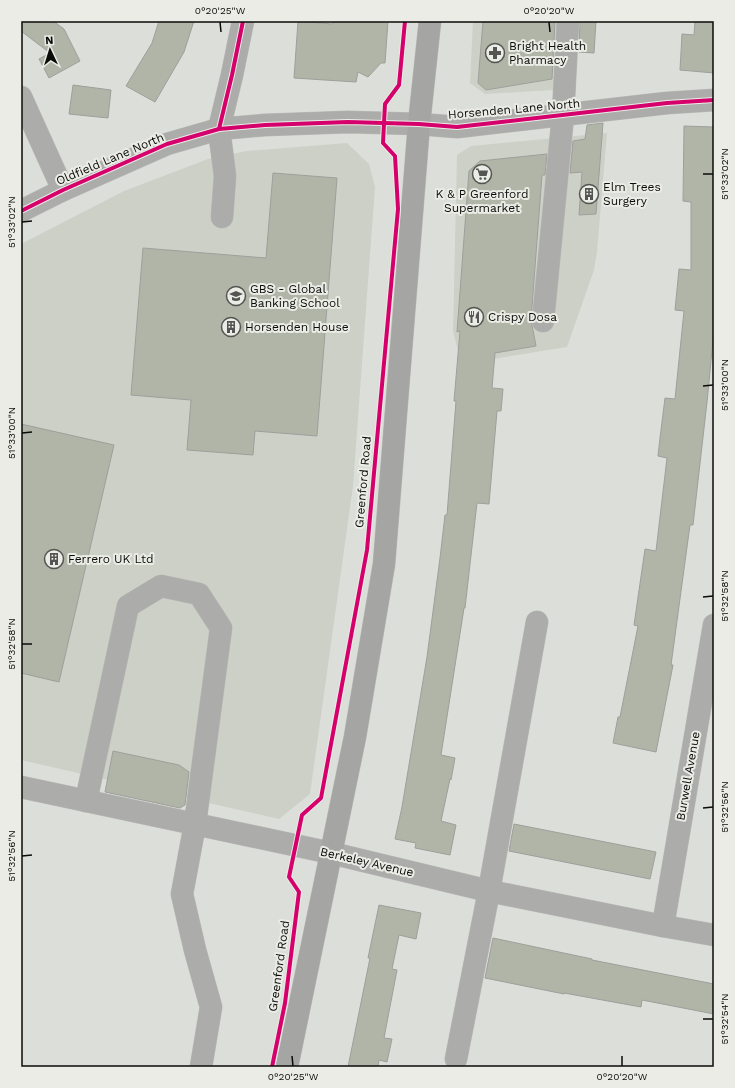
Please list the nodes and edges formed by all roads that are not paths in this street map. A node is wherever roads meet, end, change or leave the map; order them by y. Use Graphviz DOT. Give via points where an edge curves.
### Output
graph roads {
  1 [pos="243,21"];
  2 [pos="430,21"];
  3 [pos="568,21"];
  4 [pos="21,97"];
  5 [pos="714,100"];
  6 [pos="562,115"];
  7 [pos="419,124"];
  8 [pos="219,129"];
  9 [pos="63,190"];
  10 [pos="21,211"];
  11 [pos="222,216"];
  12 [pos="543,321"];
  13 [pos="537,622"];
  14 [pos="714,625"];
  15 [pos="21,788"];
  16 [pos="86,801"];
  17 [pos="195,824"];
  18 [pos="331,853"];
  19 [pos="488,891"];
  20 [pos="663,926"];
  21 [pos="714,935"];
  22 [pos="456,1059"];
  23 [pos="201,1067"];
  24 [pos="287,1067"];
  1 -- 8 [label="street"];
  2 -- 7 [label="main road, Greenford Road"];
  3 -- 6 [label="street"];
  4 -- 9 [label="street"];
  5 -- 6 [label="street, Horsenden Lane North"];
  6 -- 7 [label="street, Horsenden Lane North" via="457,127"];
  6 -- 12 [label="street"];
  7 -- 8 [label="street, Horsenden Lane North" via="348,122"];
  7 -- 18 [label="main road, Greenford Road" via="384,564 355,737"];
  8 -- 9 [label="street, Oldfield Lane North" via="167,144"];
  8 -- 11 [label="street" via="225,176"];
  9 -- 10 [label="street, Oldfield Lane North"];
  13 -- 19 [label="street"];
  14 -- 20 [label="street, Burwell Avenue"];
  15 -- 16 [label="street, Berkeley Avenue"];
  16 -- 17 [label="street, Berkeley Avenue"];
  16 -- 17 [label="street" via="128,606 161,586 199,594 221,628"];
  17 -- 18 [label="street, Berkeley Avenue"];
  17 -- 23 [label="street" via="182,894 210,1008"];
  18 -- 19 [label="street, Berkeley Avenue"];
  18 -- 24 [label="main road, Greenford Road"];
  19 -- 20 [label="street, Berkeley Avenue"];
  19 -- 22 [label="street"];
  20 -- 21 [label="street, Berkeley Avenue"];
}
